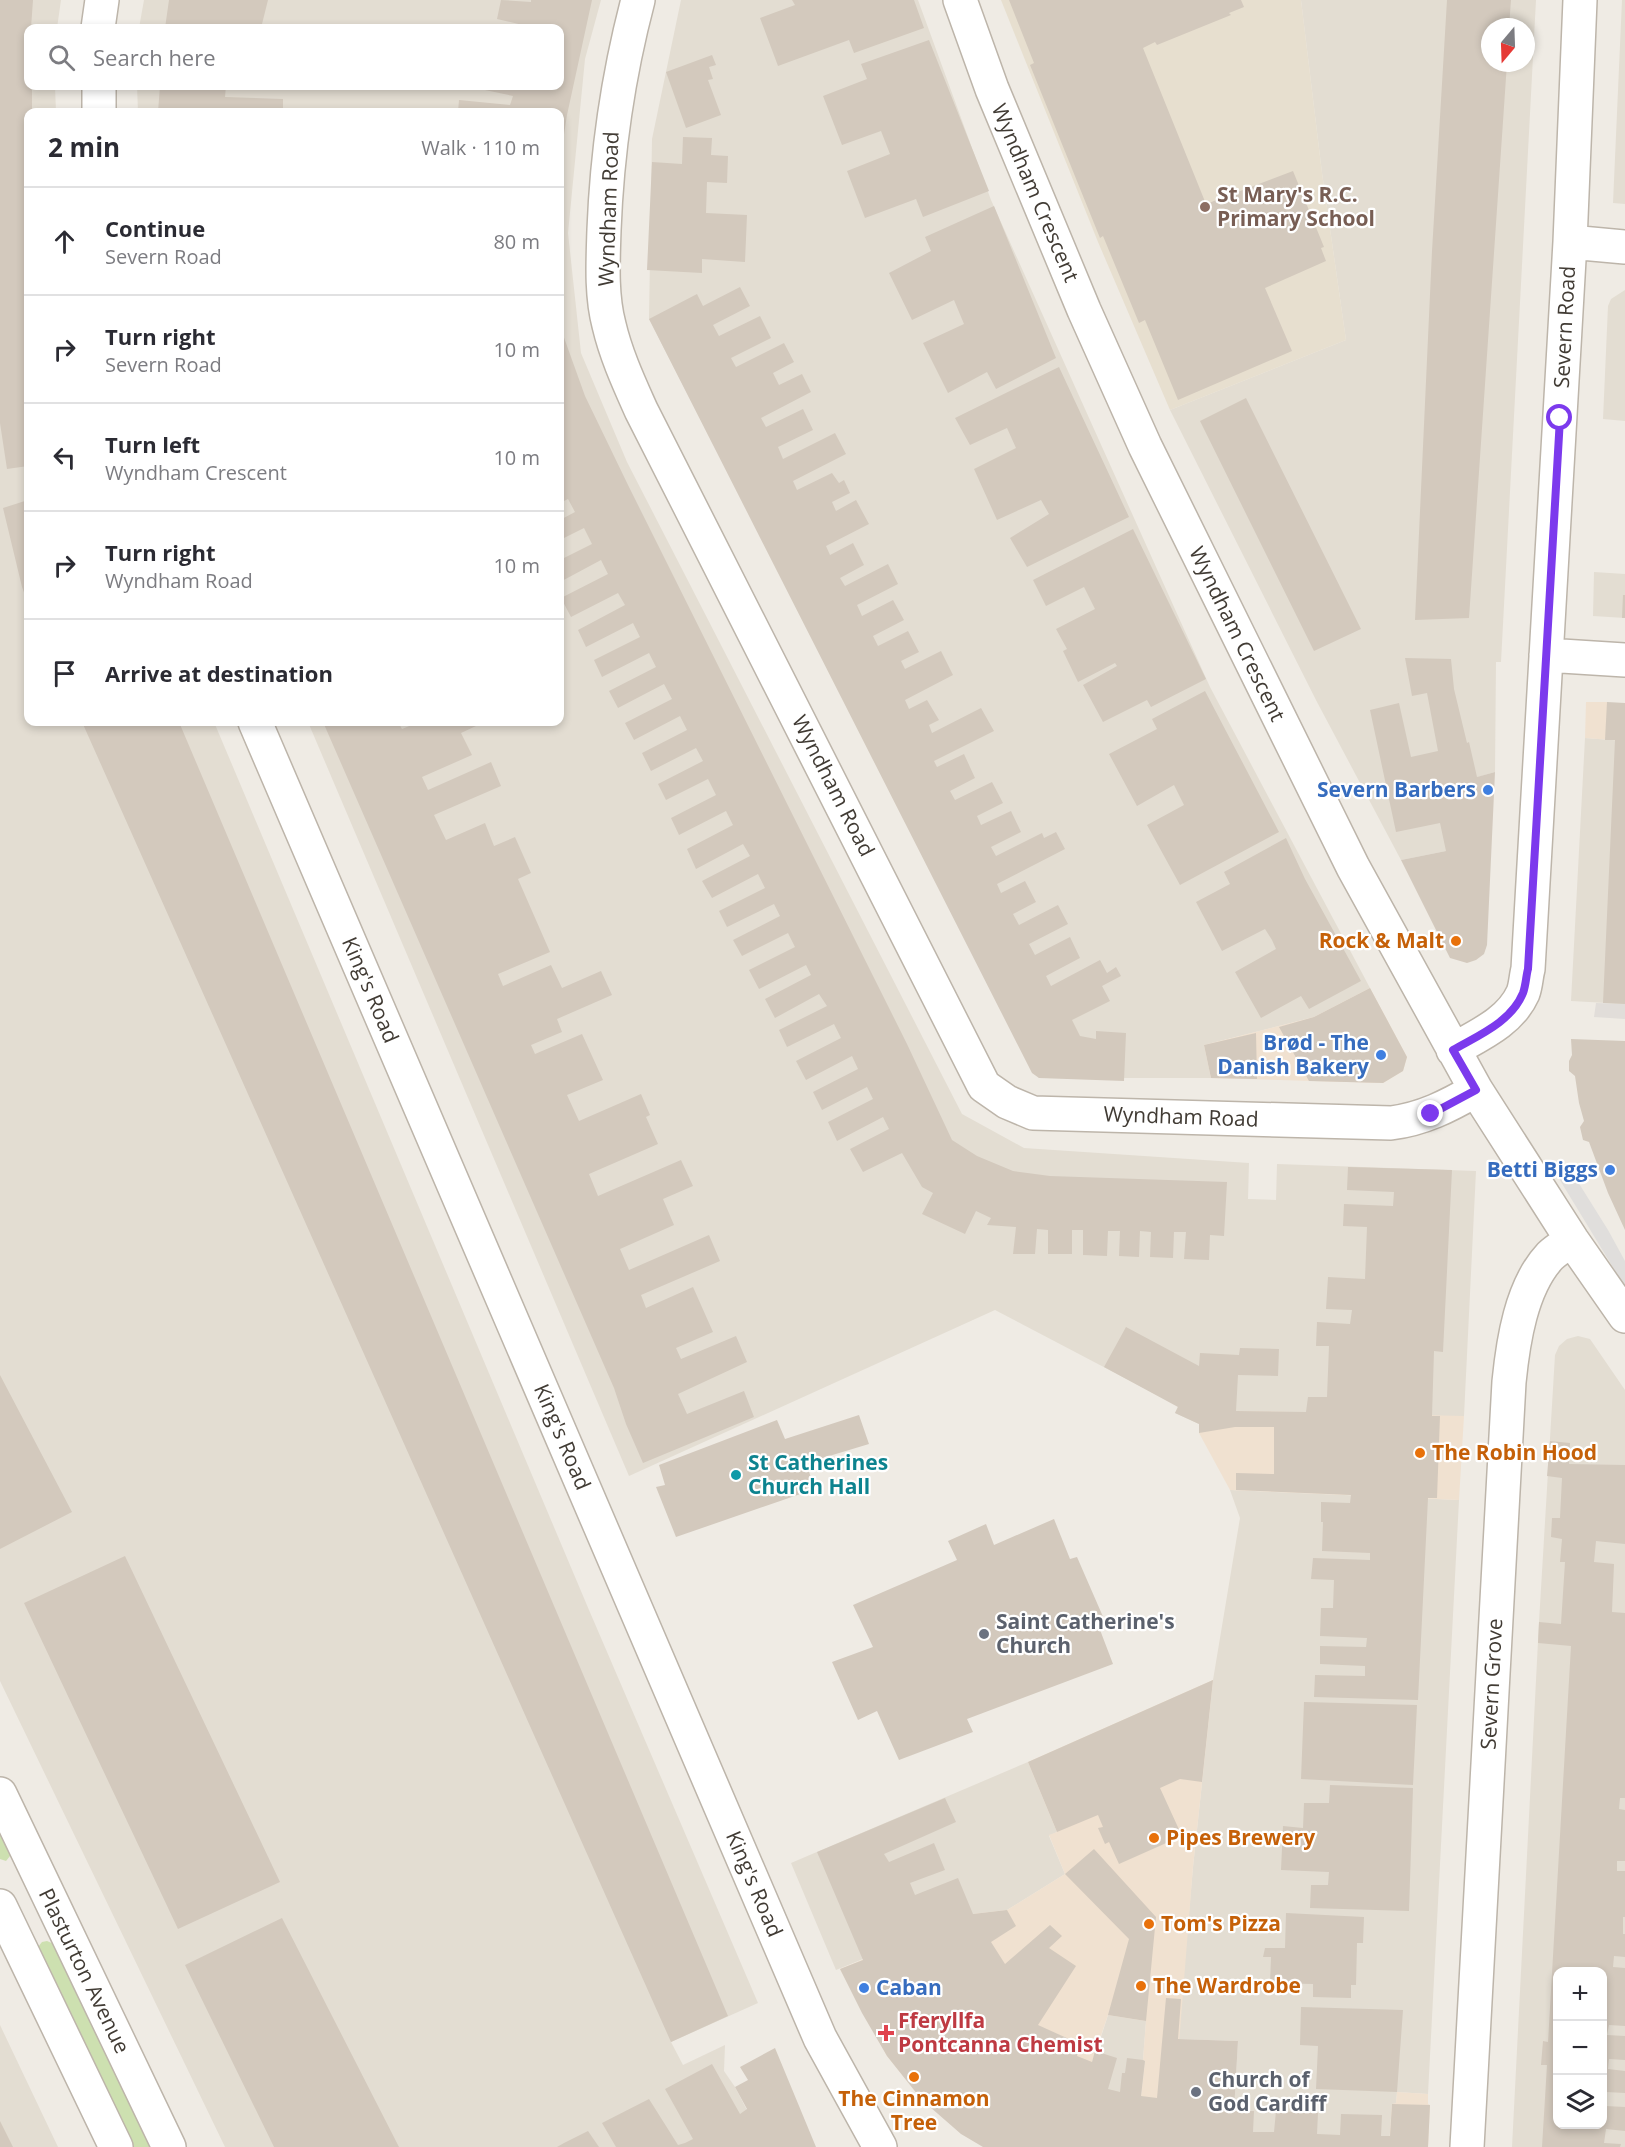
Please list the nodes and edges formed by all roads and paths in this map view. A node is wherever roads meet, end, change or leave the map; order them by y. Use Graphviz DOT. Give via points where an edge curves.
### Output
graph roads {
  1 [pos="102,0"];
  2 [pos="638,0"];
  3 [pos="960,0"];
  4 [pos="1580,0"];
  5 [pos="99,24"];
  6 [pos="99,90"];
  7 [pos="99,108"];
  8 [pos="1570,242"];
  9 [pos="1625,247"];
  10 [pos="1546,656"];
  11 [pos="1625,660"];
  12 [pos="257,726"];
  13 [pos="1453,1050"];
  14 [pos="1476,1090"];
  15 [pos="1572,1240"];
  16 [pos="1625,1316"];
  17 [pos="0,1794"];
  18 [pos="0,1906"];
  19 [pos="116,2147"];
  20 [pos="168,2147"];
  21 [pos="880,2147"];
  22 [pos="1467,2147"];
  1 -- 5 [label="street"];
  2 -- 14 [label="street, Wyndham Road" via="612,120 605,195 604,284 608,324 641,410 984,1086 1033,1113 1391,1124 1431,1114"];
  3 -- 13 [label="street, Wyndham Crescent" via="1000,110 1145,446 1353,867"];
  4 -- 8 [label="street, Severn Road"];
  6 -- 7 [label="street"];
  8 -- 9 [label="street"];
  8 -- 10 [label="street, Severn Road"];
  10 -- 11 [label="street"];
  10 -- 13 [label="street, Severn Road" via="1524,991 1512,1012 1498,1024"];
  12 -- 21 [label="street, King's Road" via="820,2038"];
  13 -- 14 [label="street, Wyndham Crescent"];
  14 -- 15 [label="street, Wyndham Crescent"];
  15 -- 16 [label="street, Wyndham Crescent"];
  15 -- 22 [label="street, Severn Grove" via="1552,1254 1536,1275 1512,1351"];
  17 -- 20 [label="street, Plasturton Avenue"];
  18 -- 19 [label="street"];
}
